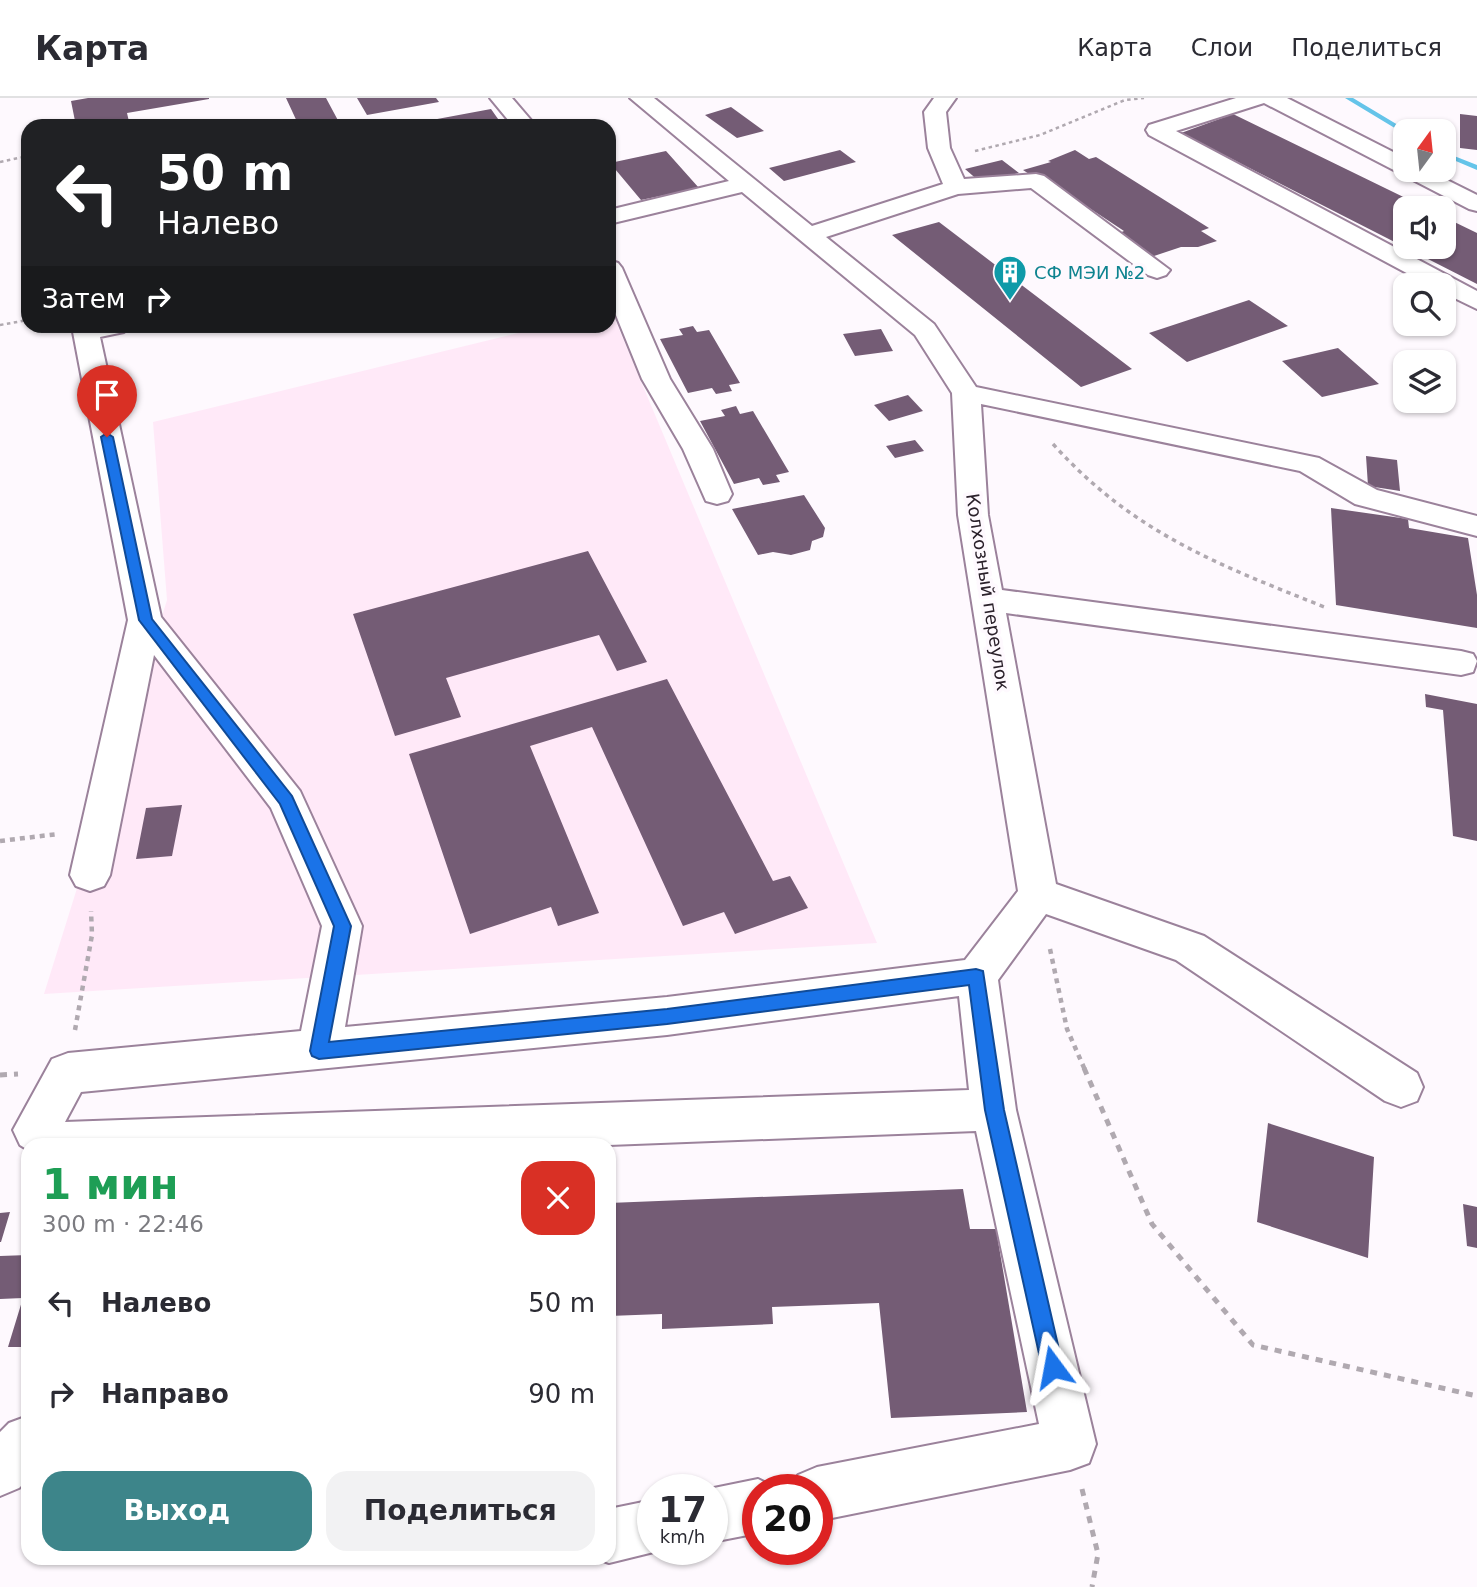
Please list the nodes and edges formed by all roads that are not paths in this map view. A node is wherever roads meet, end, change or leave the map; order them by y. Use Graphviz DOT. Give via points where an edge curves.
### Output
graph roads {
  1 [pos="641,98"];
  2 [pos="945,98"];
  3 [pos="1257,98"];
  4 [pos="1271,98"];
  5 [pos="511,101"];
  6 [pos="521,119"];
  7 [pos="1393,161"];
  8 [pos="1434,182"];
  9 [pos="746,184"];
  10 [pos="956,187"];
  11 [pos="1477,204"];
  12 [pos="616,215"];
  13 [pos="807,235"];
  14 [pos="1157,270"];
  15 [pos="616,285"];
  16 [pos="1477,301"];
  17 [pos="86,333"];
  18 [pos="966,393"];
  19 [pos="717,494"];
  20 [pos="1477,526"];
  21 [pos="987,599"];
  22 [pos="145,620"];
  23 [pos="1461,663"];
  24 [pos="90,875"];
  25 [pos="1038,894"];
  26 [pos="976,976"];
  27 [pos="319,1051"];
  28 [pos="1401,1087"];
  29 [pos="994,1110"];
  30 [pos="50,1138"];
  31 [pos="234,1138"];
  32 [pos="21,1449"];
  33 [pos="0,1469"];
  34 [pos="833,1491"];
  35 [pos="637,1530"];
  36 [pos="616,1535"];
  1 -- 9 [label="street, Колхозный переулок"];
  2 -- 10 [label="street" via="935,112 939,148"];
  3 -- 16 [label="street" via="1157,130"];
  4 -- 7 [label="street"];
  5 -- 6 [label="street"];
  8 -- 11 [label="street"];
  9 -- 12 [label="street"];
  9 -- 13 [label="street, Колхозный переулок"];
  10 -- 13 [label="street"];
  10 -- 14 [label="street" via="1036,181"];
  13 -- 18 [label="street, Колхозный переулок" via="925,330"];
  15 -- 19 [label="street" via="656,379 698,449"];
  17 -- 22 [label="street"];
  18 -- 20 [label="street" via="1309,464 1366,498"];
  18 -- 21 [label="street, Колхозный переулок" via="973,515"];
  21 -- 23 [label="street"];
  21 -- 25 [label="street, Колхозный переулок"];
  22 -- 24 [label="street"];
  22 -- 27 [label="street" via="287,801 342,926"];
  25 -- 26 [label="street"];
  25 -- 28 [label="street" via="1190,948"];
  26 -- 27 [label="street" via="667,1016"];
  26 -- 29 [label="street"];
  27 -- 30 [label="street" via="68,1073 36,1130"];
  29 -- 31 [label="street"];
  29 -- 34 [label="street" via="1070,1444"];
  32 -- 33 [label="street"];
  35 -- 36 [label="street"];
}
